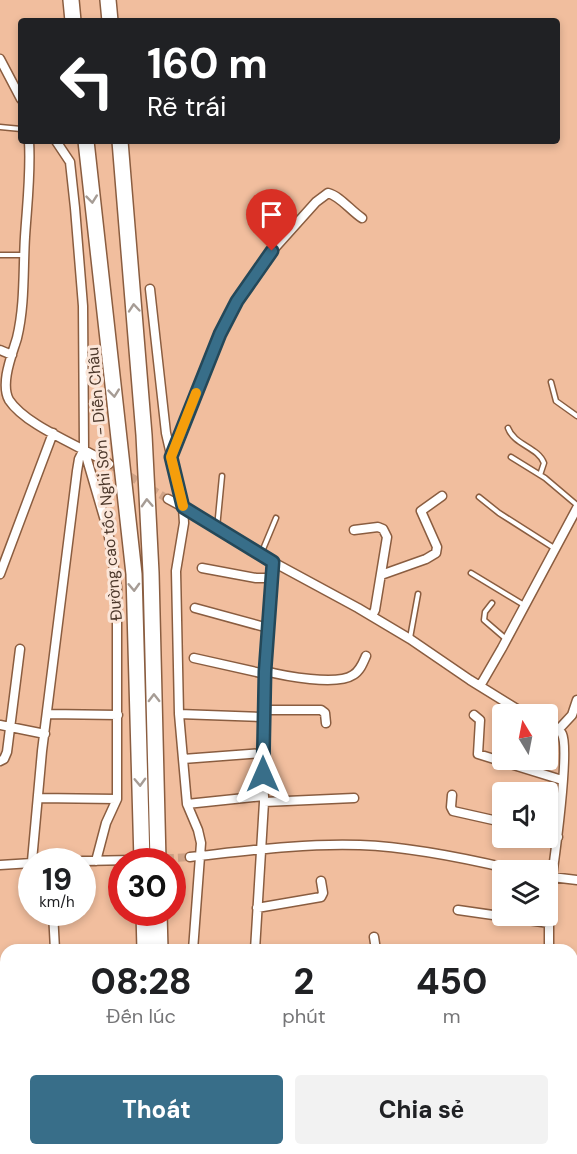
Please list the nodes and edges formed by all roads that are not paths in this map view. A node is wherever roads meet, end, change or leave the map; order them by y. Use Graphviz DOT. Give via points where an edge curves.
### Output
graph roads {
  1 [pos="70,0"];
  2 [pos="108,0"];
  3 [pos="73,18"];
  4 [pos="110,18"];
  5 [pos="1,65"];
  6 [pos="18,93"];
  7 [pos="0,128"];
  8 [pos="18,129"];
  9 [pos="29,144"];
  10 [pos="58,144"];
  11 [pos="86,144"];
  12 [pos="120,144"];
  13 [pos="362,218"];
  14 [pos="0,255"];
  15 [pos="24,255"];
  16 [pos="150,289"];
  17 [pos="0,350"];
  18 [pos="12,355"];
  19 [pos="551,382"];
  20 [pos="577,416"];
  21 [pos="508,428"];
  22 [pos="53,432"];
  23 [pos="84,448"];
  24 [pos="171,457"];
  25 [pos="511,457"];
  26 [pos="109,464"];
  27 [pos="540,475"];
  28 [pos="222,476"];
  29 [pos="442,496"];
  30 [pos="479,497"];
  31 [pos="168,499"];
  32 [pos="183,507"];
  33 [pos="577,507"];
  34 [pos="276,518"];
  35 [pos="217,529"];
  36 [pos="354,530"];
  37 [pos="554,549"];
  38 [pos="260,554"];
  39 [pos="273,562"];
  40 [pos="202,568"];
  41 [pos="471,573"];
  42 [pos="0,574"];
  43 [pos="381,575"];
  44 [pos="272,578"];
  45 [pos="418,594"];
  46 [pos="492,603"];
  47 [pos="525,605"];
  48 [pos="195,608"];
  49 [pos="372,616"];
  50 [pos="268,628"];
  51 [pos="410,639"];
  52 [pos="507,639"];
  53 [pos="20,649"];
  54 [pos="366,656"];
  55 [pos="194,658"];
  56 [pos="265,673"];
  57 [pos="480,686"];
  58 [pos="577,700"];
  59 [pos="509,704"];
  60 [pos="575,712"];
  61 [pos="48,714"];
  62 [pos="179,714"];
  63 [pos="263,714"];
  64 [pos="118,715"];
  65 [pos="474,715"];
  66 [pos="326,723"];
  67 [pos="4,727"];
  68 [pos="559,729"];
  69 [pos="45,734"];
  70 [pos="263,753"];
  71 [pos="183,759"];
  72 [pos="0,761"];
  73 [pos="562,780"];
  74 [pos="452,795"];
  75 [pos="38,798"];
  76 [pos="354,798"];
  77 [pos="117,799"];
  78 [pos="264,799"];
  79 [pos="187,804"];
  80 [pos="492,820"];
  81 [pos="558,837"];
  82 [pos="33,848"];
  83 [pos="138,848"];
  84 [pos="158,848"];
  85 [pos="261,850"];
  86 [pos="201,856"];
  87 [pos="190,857"];
  88 [pos="96,861"];
  89 [pos="108,861"];
  90 [pos="18,863"];
  91 [pos="0,865"];
  92 [pos="492,866"];
  93 [pos="558,878"];
  94 [pos="577,880"];
  95 [pos="321,881"];
  96 [pos="257,908"];
  97 [pos="458,910"];
  98 [pos="492,915"];
  99 [pos="53,926"];
  100 [pos="144,926"];
  101 [pos="159,926"];
  102 [pos="549,926"];
  103 [pos="374,937"];
  104 [pos="55,944"];
  105 [pos="145,944"];
  106 [pos="160,944"];
  107 [pos="194,944"];
  108 [pos="255,944"];
  109 [pos="375,944"];
  110 [pos="549,944"];
  1 -- 3 [label="highway"];
  2 -- 4 [label="highway"];
  5 -- 6 [label="street"];
  7 -- 8 [label="lane"];
  9 -- 15 [label="street"];
  10 -- 23 [label="street" via="70,162 75,208 83,306"];
  11 -- 83 [label="highway, Đường cao tốc Nghi Sơn - Diễn Châu, one-way" via="134,574"];
  84 -- 12 [label="highway, one-way" via="144,435"];
  13 -- 24 [label="street" via="328,193 272,251 237,301 220,334"];
  14 -- 15 [label="lane"];
  15 -- 18 [label="street" via="23,293"];
  16 -- 24 [label="street"];
  17 -- 18 [label="street"];
  18 -- 22 [label="street" via="6,381 9,399 24,415"];
  19 -- 20 [label="lane" via="556,401"];
  21 -- 27 [label="lane" via="515,438 542,457"];
  22 -- 23 [label="street"];
  22 -- 42 [label="street"];
  23 -- 26 [label="street"];
  23 -- 61 [label="street" via="77,471"];
  23 -- 64 [label="street" via="108,531 117,587"];
  24 -- 32 [label="street"];
  25 -- 27 [label="lane"];
  27 -- 33 [label="lane"];
  28 -- 35 [label="lane"];
  29 -- 43 [label="street" via="421,511 436,553"];
  30 -- 37 [label="lane"];
  31 -- 32 [label="street"];
  32 -- 35 [label="street"];
  32 -- 62 [label="street" via="177,571"];
  33 -- 37 [label="street"];
  34 -- 38 [label="lane"];
  35 -- 38 [label="street"];
  36 -- 43 [label="street" via="374,526 386,533"];
  37 -- 47 [label="street"];
  38 -- 39 [label="street"];
  39 -- 44 [label="street"];
  39 -- 49 [label="street"];
  40 -- 44 [label="street"];
  41 -- 47 [label="lane"];
  43 -- 49 [label="street"];
  44 -- 50 [label="street"];
  45 -- 51 [label="lane"];
  46 -- 52 [label="lane" via="484,620"];
  47 -- 52 [label="street"];
  48 -- 50 [label="street"];
  49 -- 51 [label="street"];
  50 -- 56 [label="street"];
  51 -- 57 [label="street"];
  52 -- 57 [label="street"];
  53 -- 67 [label="street"];
  54 -- 56 [label="street" via="355,674 345,679"];
  55 -- 56 [label="street"];
  56 -- 63 [label="street"];
  57 -- 59 [label="street"];
  58 -- 60 [label="street"];
  60 -- 68 [label="street"];
  61 -- 64 [label="street"];
  61 -- 69 [label="street"];
  62 -- 63 [label="street"];
  62 -- 71 [label="street"];
  63 -- 66 [label="street" via="321,710"];
  63 -- 70 [label="street"];
  64 -- 77 [label="street"];
  65 -- 73 [label="street" via="480,720 478,754"];
  67 -- 69 [label="street"];
  67 -- 72 [label="street" via="6,756"];
  68 -- 73 [label="street" via="564,738"];
  69 -- 75 [label="street"];
  70 -- 71 [label="street"];
  70 -- 78 [label="street"];
  71 -- 79 [label="street"];
  73 -- 81 [label="street"];
  74 -- 80 [label="street" via="453,811"];
  75 -- 77 [label="street"];
  75 -- 82 [label="street"];
  76 -- 78 [label="street"];
  77 -- 88 [label="street"];
  78 -- 79 [label="street"];
  78 -- 85 [label="street"];
  79 -- 86 [label="street" via="198,830"];
  85 -- 86 [label="street"];
  85 -- 92 [label="street" via="320,845 388,847"];
  85 -- 96 [label="street"];
  86 -- 87 [label="street"];
  86 -- 107 [label="street"];
  88 -- 89 [label="street"];
  90 -- 91 [label="street"];
  93 -- 94 [label="street"];
  95 -- 96 [label="street" via="321,897"];
  96 -- 108 [label="street"];
  97 -- 98 [label="street"];
  99 -- 104 [label="street"];
  100 -- 105 [label="highway"];
  101 -- 106 [label="highway"];
  102 -- 110 [label="street"];
  103 -- 109 [label="street"];
}
